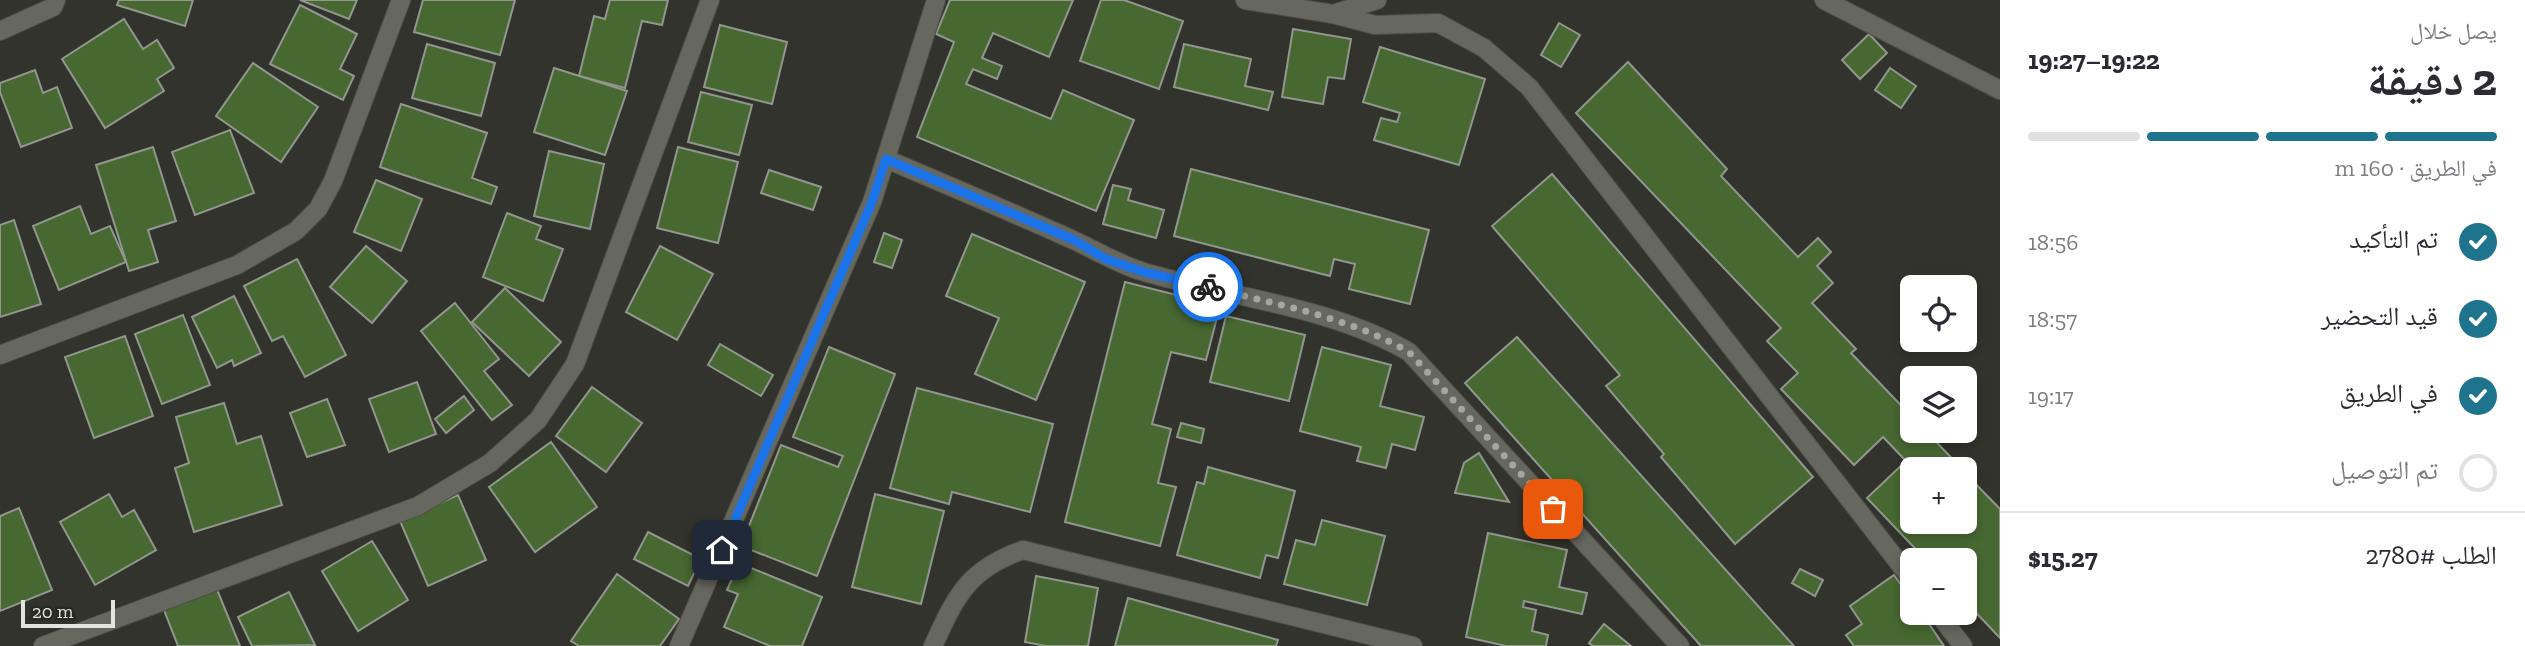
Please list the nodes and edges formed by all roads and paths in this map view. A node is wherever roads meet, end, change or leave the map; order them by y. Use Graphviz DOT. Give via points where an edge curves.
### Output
graph roads {
  1 [pos="56,0"];
  2 [pos="401,0"];
  3 [pos="710,0"];
  4 [pos="936,0"];
  5 [pos="1245,0"];
  6 [pos="1377,0"];
  7 [pos="1824,0"];
  8 [pos="1333,14"];
  9 [pos="0,31"];
  10 [pos="2000,90"];
  11 [pos="886,159"];
  12 [pos="0,355"];
  13 [pos="1900,564"];
  14 [pos="1947,625"];
  15 [pos="43,646"];
  16 [pos="679,646"];
  17 [pos="933,646"];
  18 [pos="1413,646"];
  19 [pos="1680,646"];
  20 [pos="1964,646"];
  1 -- 9 [label="street" via="53,7"];
  2 -- 12 [label="street" via="333,181 318,209 296,231 237,265"];
  3 -- 15 [label="street" via="575,364 538,420 490,463 418,506"];
  4 -- 11 [label="street"];
  5 -- 8 [label="street"];
  6 -- 8 [label="street"];
  7 -- 10 [label="street"];
  8 -- 13 [label="street" via="1375,25 1438,23 1484,48 1529,87"];
  11 -- 16 [label="street" via="872,202"];
  11 -- 19 [label="street" via="1074,240 1106,259 1331,321 1409,352"];
  14 -- 20 [label="street"];
  17 -- 18 [label="street" via="951,607 970,582 993,561 1023,551"];
}
